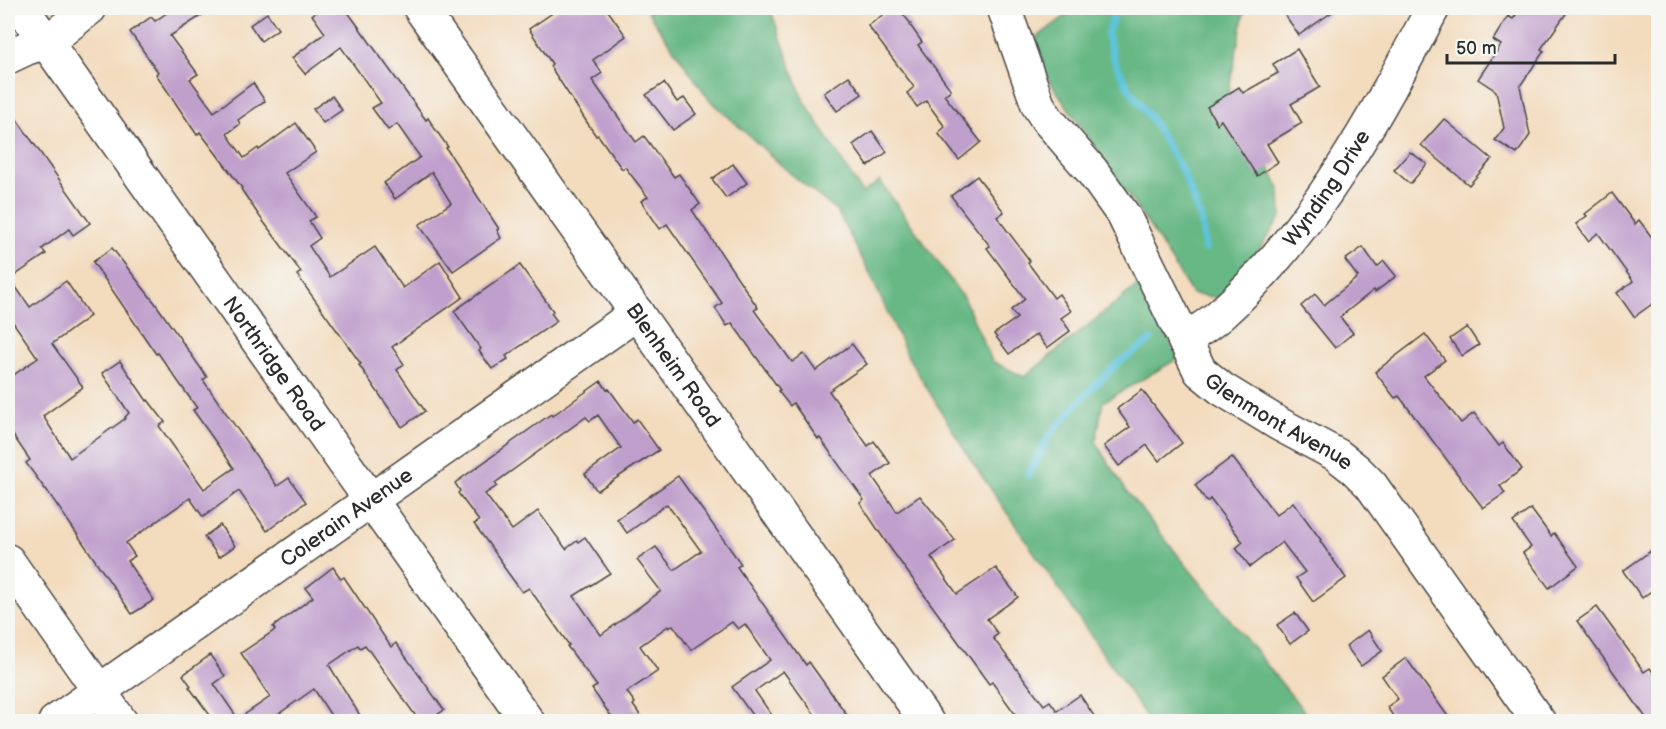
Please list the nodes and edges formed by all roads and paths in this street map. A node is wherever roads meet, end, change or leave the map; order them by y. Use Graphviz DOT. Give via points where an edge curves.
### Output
graph roads {
  1 [pos="22,8"];
  2 [pos="90,8"];
  3 [pos="420,8"];
  4 [pos="1004,8"];
  5 [pos="1433,8"];
  6 [pos="47,42"];
  7 [pos="8,57"];
  8 [pos="637,313"];
  9 [pos="1184,340"];
  10 [pos="370,499"];
  11 [pos="8,561"];
  12 [pos="99,690"];
  13 [pos="55,722"];
  14 [pos="121,722"];
  15 [pos="528,722"];
  16 [pos="927,722"];
  17 [pos="1539,722"];
  1 -- 6 [label="street, Northridge Road"];
  2 -- 6 [label="street"];
  3 -- 8 [label="street, Blenheim Road"];
  4 -- 9 [label="street, Glenmont Avenue" via="1038,105 1124,216"];
  5 -- 9 [label="street, Wynding Drive" via="1357,146 1312,211 1269,266 1220,315"];
  6 -- 7 [label="street"];
  6 -- 10 [label="street, Northridge Road"];
  8 -- 10 [label="street, Colerain Avenue"];
  8 -- 16 [label="street, Blenheim Road"];
  9 -- 17 [label="street, Glenmont Avenue" via="1200,371 1215,384 1336,455 1371,485"];
  10 -- 12 [label="street, Colerain Avenue"];
  10 -- 15 [label="street, Northridge Road"];
  11 -- 12 [label="street"];
  12 -- 13 [label="street, Colerain Avenue"];
  12 -- 14 [label="street"];
}
